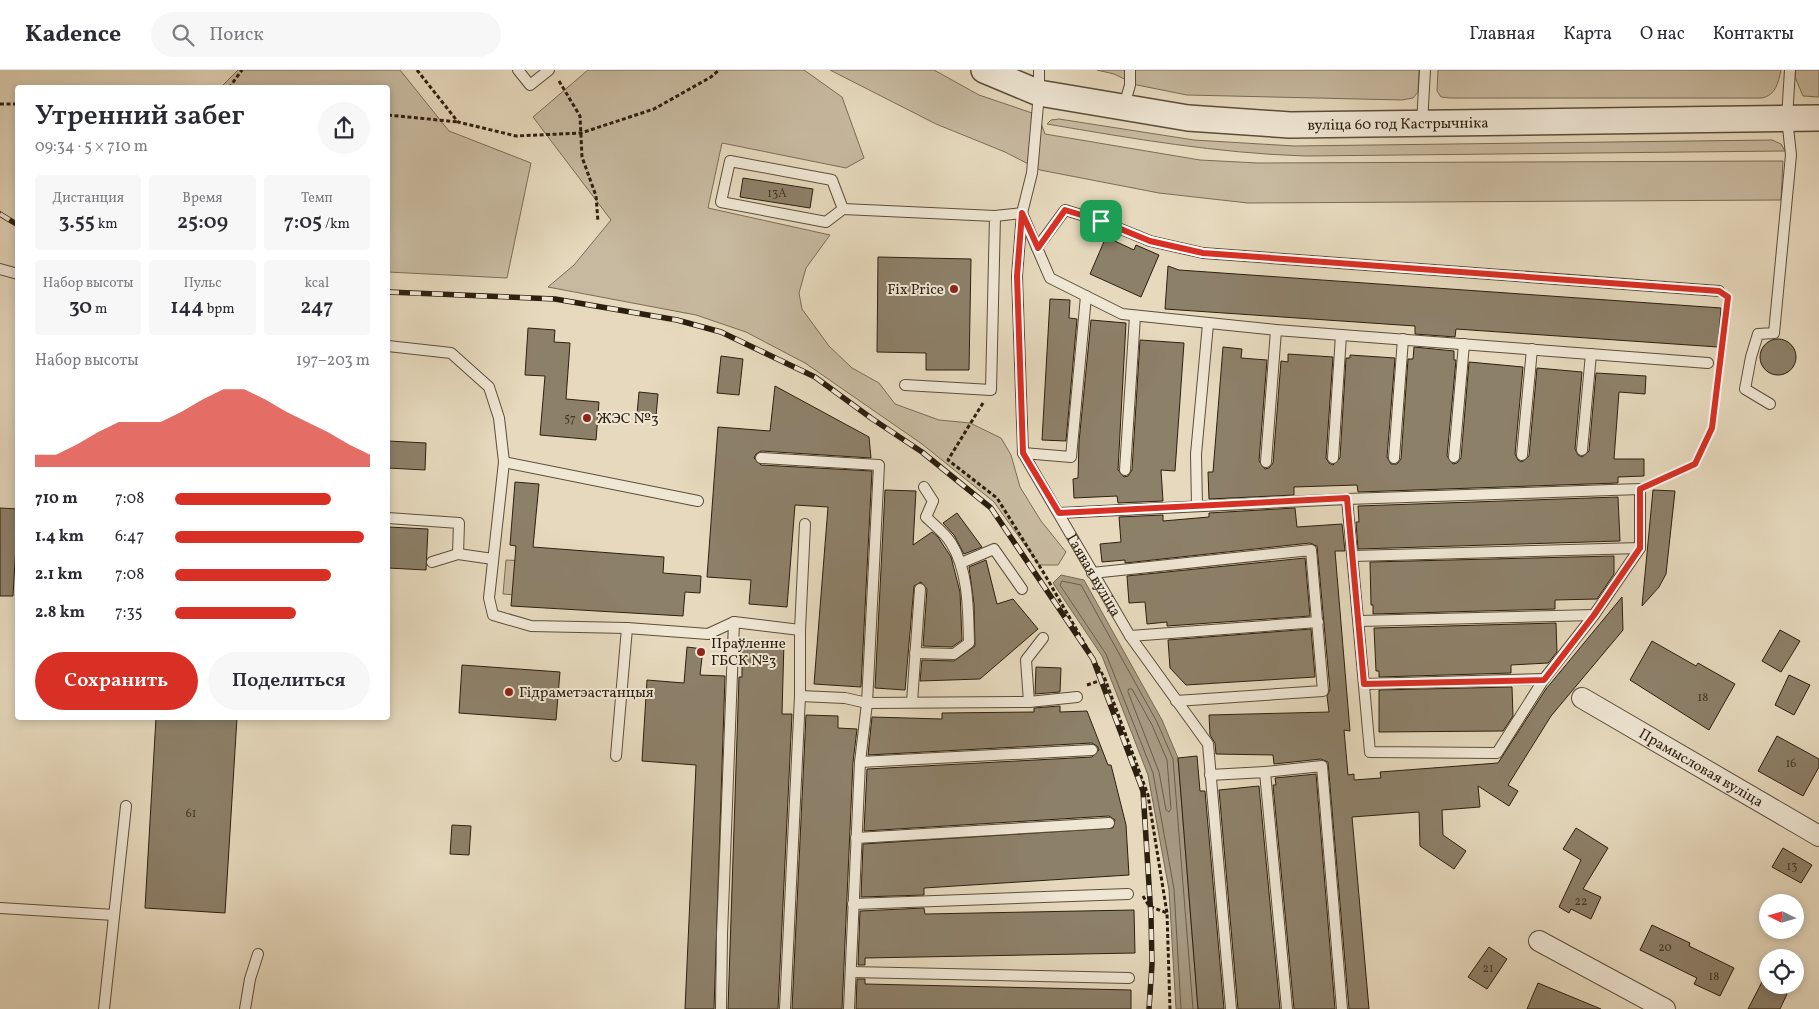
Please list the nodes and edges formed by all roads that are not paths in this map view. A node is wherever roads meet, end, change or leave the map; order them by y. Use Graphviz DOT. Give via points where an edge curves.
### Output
graph roads {
  1 [pos="518,70"];
  2 [pos="549,70"];
  3 [pos="984,70"];
  4 [pos="1130,70"];
  5 [pos="1425,70"];
  6 [pos="1790,70"];
  7 [pos="1039,82"];
  8 [pos="1124,107"];
  9 [pos="1787,118"];
  10 [pos="1819,118"];
  11 [pos="1422,124"];
  12 [pos="843,210"];
  13 [pos="1022,213"];
  14 [pos="995,216"];
  15 [pos="1038,248"];
  16 [pos="0,269"];
  17 [pos="15,273"];
  18 [pos="1719,291"];
  19 [pos="1086,296"];
  20 [pos="1135,316"];
  21 [pos="1208,324"];
  22 [pos="1276,330"];
  23 [pos="1341,335"];
  24 [pos="1403,339"];
  25 [pos="1464,344"];
  26 [pos="390,346"];
  27 [pos="1532,349"];
  28 [pos="1590,354"];
  29 [pos="1708,363"];
  30 [pos="905,386"];
  31 [pos="1770,404"];
  32 [pos="1582,450"];
  33 [pos="1023,453"];
  34 [pos="1522,455"];
  35 [pos="1454,457"];
  36 [pos="761,458"];
  37 [pos="1332,458"];
  38 [pos="1394,458"];
  39 [pos="504,462"];
  40 [pos="1266,462"];
  41 [pos="1125,470"];
  42 [pos="924,487"];
  43 [pos="1347,498"];
  44 [pos="698,501"];
  45 [pos="1197,506"];
  46 [pos="1059,513"];
  47 [pos="390,518"];
  48 [pos="805,524"];
  49 [pos="1640,548"];
  50 [pos="458,554"];
  51 [pos="1353,556"];
  52 [pos="493,559"];
  53 [pos="432,562"];
  54 [pos="961,563"];
  55 [pos="1092,573"];
  56 [pos="920,589"];
  57 [pos="1022,589"];
  58 [pos="1594,615"];
  59 [pos="1359,621"];
  60 [pos="734,622"];
  61 [pos="1318,622"];
  62 [pos="627,628"];
  63 [pos="800,630"];
  64 [pos="1130,636"];
  65 [pos="1043,638"];
  66 [pos="914,653"];
  67 [pos="1544,680"];
  68 [pos="1364,684"];
  69 [pos="800,696"];
  70 [pos="1077,698"];
  71 [pos="1582,698"];
  72 [pos="1176,701"];
  73 [pos="912,702"];
  74 [pos="1029,702"];
  75 [pos="867,703"];
  76 [pos="1092,750"];
  77 [pos="616,756"];
  78 [pos="860,762"];
  79 [pos="1265,772"];
  80 [pos="1210,775"];
  81 [pos="126,806"];
  82 [pos="1109,823"];
  83 [pos="1819,836"];
  84 [pos="856,838"];
  85 [pos="1128,894"];
  86 [pos="853,904"];
  87 [pos="0,908"];
  88 [pos="114,915"];
  89 [pos="1539,940"];
  90 [pos="258,954"];
  91 [pos="851,972"];
  92 [pos="1129,978"];
  93 [pos="104,1009"];
  94 [pos="246,1009"];
  95 [pos="721,1009"];
  96 [pos="785,1009"];
  97 [pos="849,1009"];
  98 [pos="1231,1009"];
  99 [pos="1287,1009"];
  100 [pos="1342,1009"];
  101 [pos="1665,1009"];
  1 -- 2 [label="lane" via="530,85"];
  3 -- 7 [label="street, вуліца 60 год Кастрычніка"];
  4 -- 8 [label="lane"];
  5 -- 11 [label="lane"];
  6 -- 9 [label="lane"];
  7 -- 8 [label="street, вуліца 60 год Кастрычніка"];
  7 -- 13 [label="lane, Гаявая вуліца" via="1032,173"];
  8 -- 11 [label="street, вуліца 60 год Кастрычніка" via="1188,118 1290,125"];
  9 -- 10 [label="street, вуліца 60 год Кастрычніка"];
  9 -- 11 [label="street, вуліца 60 год Кастрычніка"];
  9 -- 31 [label="lane" via="1791,155 1774,333 1758,334 1745,389"];
  12 -- 12 [label="lane" via="826,222 722,202 730,161 832,180"];
  12 -- 14 [label="lane"];
  13 -- 14 [label="lane"];
  13 -- 15 [label="lane"];
  13 -- 33 [label="lane, Гаявая вуліца" via="1017,276"];
  14 -- 30 [label="lane" via="991,390"];
  15 -- 18 [label="lane" via="1065,210 1150,241 1203,253"];
  15 -- 19 [label="lane" via="1050,278"];
  16 -- 17 [label="lane"];
  19 -- 20 [label="lane" via="1122,314"];
  19 -- 33 [label="lane" via="1071,457"];
  20 -- 21 [label="lane"];
  20 -- 41 [label="lane"];
  21 -- 22 [label="lane"];
  21 -- 45 [label="lane" via="1196,454"];
  22 -- 23 [label="lane"];
  22 -- 40 [label="lane"];
  23 -- 24 [label="lane"];
  23 -- 37 [label="lane"];
  24 -- 25 [label="lane"];
  24 -- 38 [label="lane"];
  25 -- 27 [label="lane"];
  25 -- 35 [label="lane"];
  26 -- 39 [label="lane" via="451,353 489,387 499,418"];
  27 -- 28 [label="lane"];
  27 -- 34 [label="lane"];
  28 -- 29 [label="lane"];
  28 -- 32 [label="lane"];
  33 -- 46 [label="lane, Гаявая вуліца"];
  36 -- 75 [label="lane" via="878,465"];
  39 -- 44 [label="lane"];
  39 -- 52 [label="lane"];
  42 -- 54 [label="lane" via="933,501 926,517 950,541"];
  43 -- 45 [label="lane"];
  43 -- 49 [label="lane" via="1640,489"];
  43 -- 51 [label="lane"];
  45 -- 46 [label="lane"];
  46 -- 55 [label="lane, Гаявая вуліца"];
  47 -- 50 [label="lane" via="458,523"];
  48 -- 63 [label="lane"];
  49 -- 51 [label="lane"];
  49 -- 58 [label="lane"];
  50 -- 52 [label="lane"];
  50 -- 53 [label="lane"];
  51 -- 59 [label="lane"];
  52 -- 62 [label="lane" via="490,598 493,615 531,626"];
  54 -- 57 [label="lane" via="994,548"];
  54 -- 66 [label="lane" via="969,642 954,654"];
  55 -- 61 [label="lane" via="1310,550"];
  55 -- 64 [label="lane, Гаявая вуліца"];
  56 -- 66 [label="lane"];
  58 -- 59 [label="lane"];
  58 -- 67 [label="lane"];
  59 -- 68 [label="lane"];
  60 -- 62 [label="lane" via="708,634"];
  60 -- 63 [label="lane"];
  60 -- 95 [label="lane"];
  61 -- 64 [label="lane"];
  61 -- 72 [label="lane" via="1323,691"];
  62 -- 77 [label="lane"];
  63 -- 69 [label="lane"];
  64 -- 72 [label="lane, Гаявая вуліца"];
  65 -- 74 [label="lane" via="1026,660"];
  66 -- 73 [label="lane"];
  67 -- 68 [label="lane"];
  67 -- 68 [label="lane" via="1497,753 1370,752"];
  69 -- 75 [label="lane" via="845,698"];
  69 -- 96 [label="lane"];
  70 -- 74 [label="lane"];
  71 -- 83 [label="street, Прамысловая вуліца"];
  72 -- 80 [label="lane, Гаявая вуліца" via="1208,744"];
  73 -- 74 [label="lane"];
  73 -- 75 [label="lane"];
  75 -- 78 [label="lane"];
  76 -- 78 [label="lane"];
  78 -- 84 [label="lane"];
  79 -- 80 [label="lane"];
  79 -- 99 [label="lane"];
  79 -- 100 [label="lane" via="1322,766"];
  80 -- 98 [label="lane"];
  81 -- 88 [label="lane"];
  82 -- 84 [label="lane"];
  84 -- 86 [label="lane"];
  85 -- 86 [label="lane"];
  86 -- 91 [label="lane"];
  87 -- 88 [label="lane"];
  88 -- 93 [label="lane"];
  89 -- 101 [label="street"];
  90 -- 94 [label="lane"];
  91 -- 92 [label="lane"];
  91 -- 97 [label="lane"];
}
